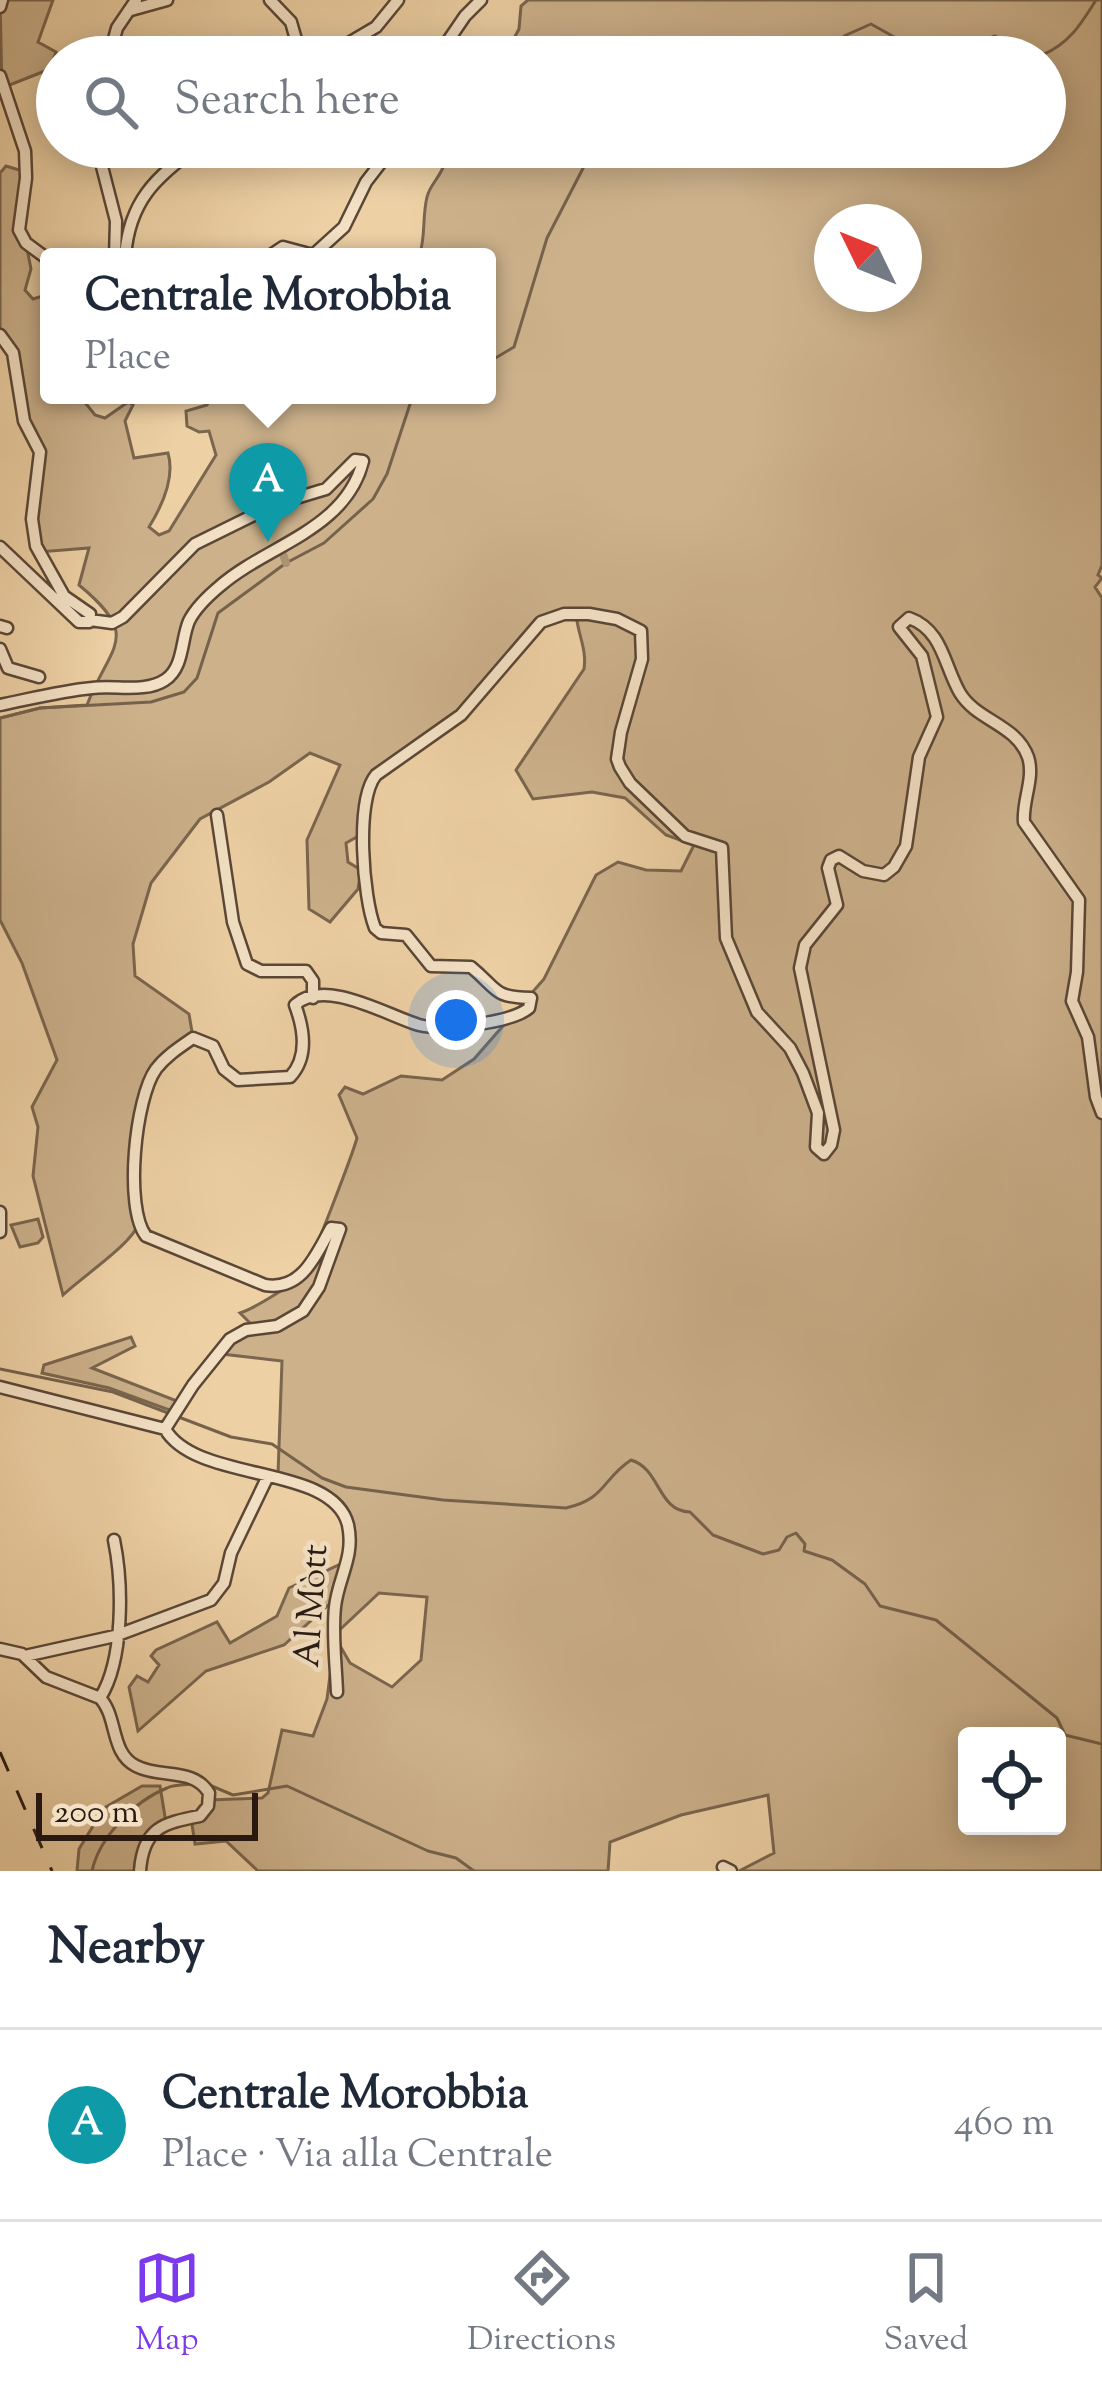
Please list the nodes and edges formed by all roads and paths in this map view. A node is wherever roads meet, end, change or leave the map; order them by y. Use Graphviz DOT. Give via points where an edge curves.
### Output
graph roads {
  1 [pos="136,0"];
  2 [pos="167,0"];
  3 [pos="270,0"];
  4 [pos="398,0"];
  5 [pos="482,0"];
  6 [pos="128,11"];
  7 [pos="115,36"];
  8 [pos="295,36"];
  9 [pos="361,36"];
  10 [pos="451,36"];
  11 [pos="0,76"];
  12 [pos="102,168"];
  13 [pos="169,168"];
  14 [pos="377,168"];
  15 [pos="115,248"];
  16 [pos="127,248"];
  17 [pos="320,248"];
  18 [pos="40,253"];
  19 [pos="0,335"];
  20 [pos="0,547"];
  21 [pos="90,621"];
  22 [pos="0,649"];
  23 [pos="39,677"];
  24 [pos="0,705"];
  25 [pos="217,815"];
  26 [pos="314,998"];
  27 [pos="1102,1113"];
  28 [pos="0,1212"];
  29 [pos="0,1232"];
  30 [pos="0,1387"];
  31 [pos="169,1425"];
  32 [pos="268,1476"];
  33 [pos="114,1540"];
  34 [pos="115,1636"];
  35 [pos="0,1648"];
  36 [pos="26,1656"];
  37 [pos="337,1692"];
  38 [pos="100,1698"];
  39 [pos="140,1871"];
  1 -- 6 [label="street"];
  2 -- 6 [label="street"];
  3 -- 8 [label="street"];
  4 -- 9 [label="street"];
  5 -- 10 [label="street"];
  6 -- 7 [label="street"];
  11 -- 18 [label="street" via="25,151 19,230"];
  12 -- 15 [label="street"];
  13 -- 16 [label="street" via="152,181"];
  14 -- 17 [label="street" via="346,224"];
  19 -- 21 [label="street" via="13,352 24,421 40,452 36,545 64,596"];
  20 -- 21 [label="street" via="79,622"];
  21 -- 24 [label="street" via="126,616 195,544 326,489 363,461 321,524 202,602 165,681"];
  22 -- 23 [label="street" via="8,668"];
  25 -- 26 [label="street" via="232,922 247,964 306,971"];
  26 -- 27 [label="street" via="358,999 442,1028 509,1018 533,1003 500,995 470,967 431,966 406,935 375,928 365,872 369,783 450,725 530,630 564,614 604,616 641,631 643,659 617,759 630,783 680,831 722,848 730,948 757,1012 799,1063 818,1113 814,1142 820,1153 830,1149 834,1130 800,962 837,905 832,858 884,875 908,842 919,757 937,714 922,656 901,632 904,619 915,619 962,697 1021,744 1030,769 1025,826 1080,905 1072,1001 1090,1042"];
  26 -- 31 [label="street" via="296,1005 303,1054 290,1077 238,1080 212,1046 193,1038 155,1070 134,1158 146,1236 280,1287 299,1276 331,1228 340,1229 303,1312 230,1339"];
  28 -- 29 [label="street"];
  30 -- 31 [label="street, Al Mòtt"];
  31 -- 32 [label="street, Al Mòtt" via="172,1442 188,1451"];
  32 -- 34 [label="street" via="211,1600"];
  32 -- 37 [label="street, Al Mòtt" via="328,1499 346,1520 349,1561 335,1606"];
  33 -- 34 [label="street"];
  34 -- 36 [label="street"];
  34 -- 38 [label="street" via="111,1679"];
  35 -- 36 [label="street"];
  36 -- 38 [label="street" via="46,1677"];
  38 -- 39 [label="street" via="126,1759 196,1779 209,1793 200,1816 171,1820 152,1836"];
}
